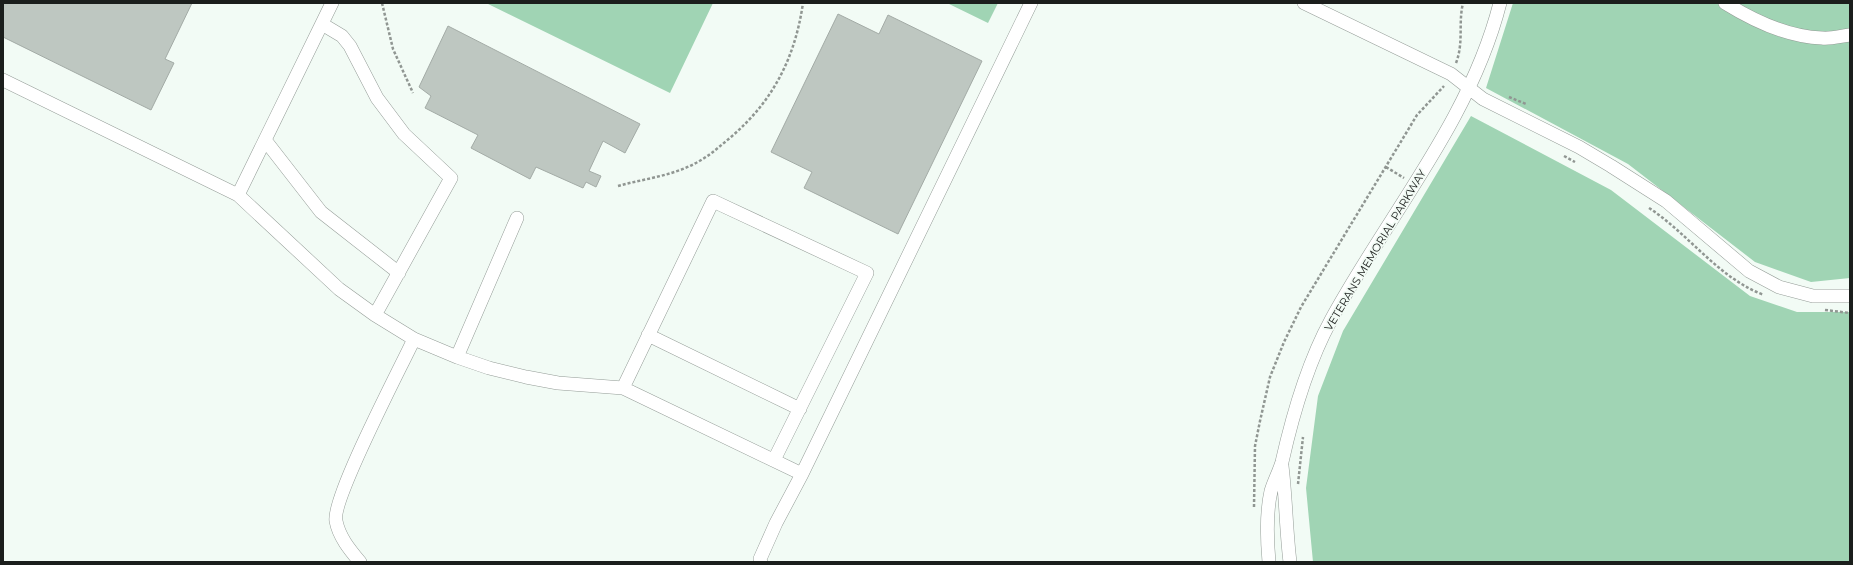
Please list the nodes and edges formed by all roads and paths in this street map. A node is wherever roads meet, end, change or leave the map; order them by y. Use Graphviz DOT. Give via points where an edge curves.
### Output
graph roads {
  1 [pos="332,3"];
  2 [pos="382,3"];
  3 [pos="802,3"];
  4 [pos="1031,3"];
  5 [pos="1304,3"];
  6 [pos="1463,3"];
  7 [pos="1500,3"];
  8 [pos="1725,3"];
  9 [pos="322,24"];
  10 [pos="1850,36"];
  11 [pos="1451,74"];
  12 [pos="3,80"];
  13 [pos="1470,88"];
  14 [pos="413,93"];
  15 [pos="1504,96"];
  16 [pos="1527,105"];
  17 [pos="265,140"];
  18 [pos="1559,153"];
  19 [pos="1579,164"];
  20 [pos="1386,167"];
  21 [pos="1408,181"];
  22 [pos="618,186"];
  23 [pos="238,194"];
  24 [pos="1647,206"];
  25 [pos="518,218"];
  26 [pos="398,273"];
  27 [pos="1766,296"];
  28 [pos="1850,296"];
  29 [pos="1818,309"];
  30 [pos="1850,313"];
  31 [pos="375,315"];
  32 [pos="648,335"];
  33 [pos="414,339"];
  34 [pos="457,357"];
  35 [pos="623,388"];
  36 [pos="800,409"];
  37 [pos="1304,431"];
  38 [pos="774,460"];
  39 [pos="1281,464"];
  40 [pos="802,474"];
  41 [pos="1298,488"];
  42 [pos="1254,514"];
  43 [pos="360,562"];
  44 [pos="761,562"];
  45 [pos="1269,562"];
  46 [pos="1290,562"];
  1 -- 9 [label="street"];
  2 -- 14 [label="path" via="393,49"];
  3 -- 22 [label="path" via="801,18 787,62 766,100 747,123 713,153 694,164 678,171"];
  4 -- 40 [label="street"];
  5 -- 11 [label="street"];
  6 -- 11 [label="path" via="1461,48"];
  7 -- 13 [label="street, VETERANS MEMORIAL PARKWAY" via="1485,53"];
  8 -- 10 [label="street" via="1748,17 1783,32 1823,38"];
  9 -- 17 [label="street"];
  9 -- 26 [label="street" via="346,41 377,98 404,134 451,178"];
  11 -- 13 [label="street"];
  11 -- 20 [label="path" via="1443,88 1417,115"];
  12 -- 23 [label="street"];
  13 -- 28 [label="street" via="1483,99 1579,147 1666,201 1749,271 1779,287 1812,296"];
  13 -- 39 [label="street, VETERANS MEMORIAL PARKWAY" via="1331,320 1306,374"];
  15 -- 16 [label="path" via="1513,97"];
  17 -- 23 [label="street"];
  17 -- 26 [label="street" via="321,212"];
  18 -- 19 [label="path"];
  20 -- 21 [label="path"];
  20 -- 42 [label="path" via="1301,307 1270,377 1255,446"];
  23 -- 31 [label="street" via="340,289"];
  24 -- 27 [label="path" via="1726,274 1752,291"];
  25 -- 34 [label="street"];
  26 -- 31 [label="street"];
  29 -- 30 [label="path"];
  31 -- 33 [label="street"];
  32 -- 35 [label="street"];
  32 -- 36 [label="street"];
  32 -- 36 [label="street" via="707,203 866,273"];
  33 -- 34 [label="street"];
  33 -- 43 [label="street" via="342,490 335,520 345,545"];
  34 -- 35 [label="street" via="489,368 558,383"];
  35 -- 38 [label="street"];
  36 -- 38 [label="street"];
  37 -- 41 [label="path"];
  38 -- 40 [label="street"];
  39 -- 45 [label="street, VETERANS MEMORIAL PARKWAY" via="1271,492 1267,540"];
  39 -- 46 [label="street, VETERANS MEMORIAL PARKWAY"];
  40 -- 44 [label="street" via="776,523 760,559"];
}
